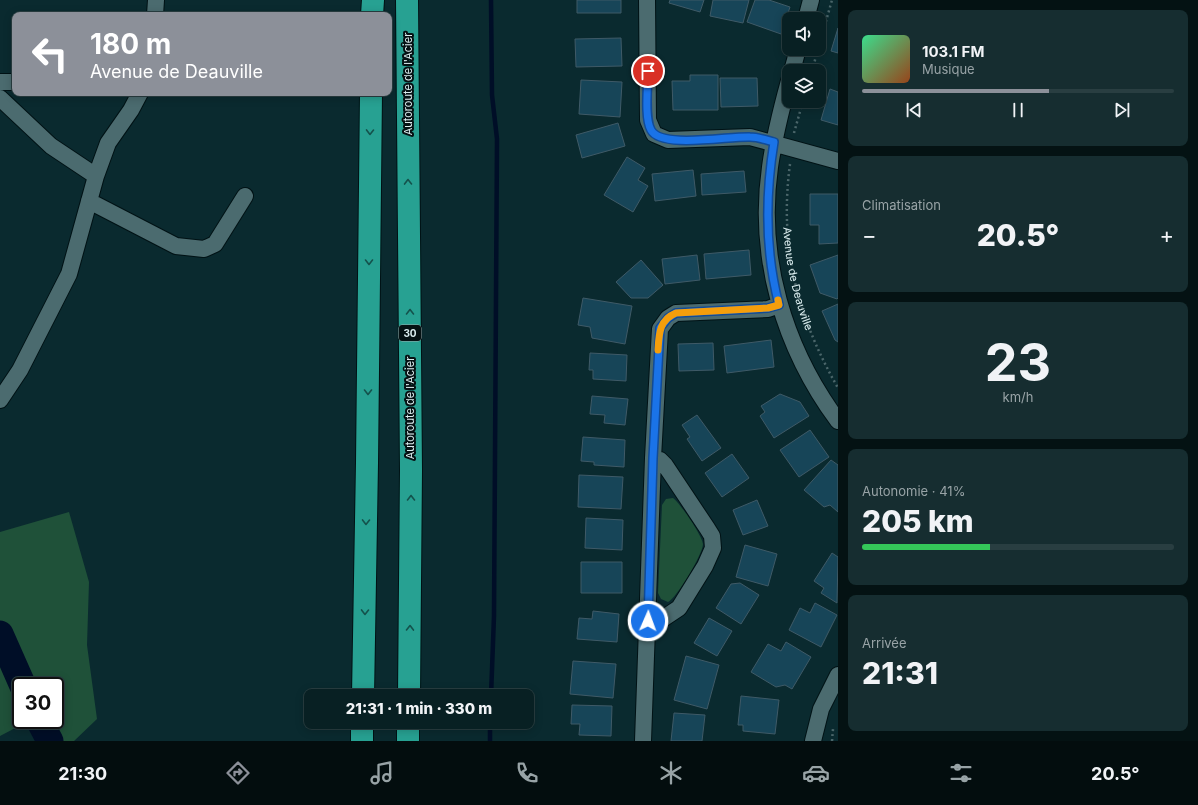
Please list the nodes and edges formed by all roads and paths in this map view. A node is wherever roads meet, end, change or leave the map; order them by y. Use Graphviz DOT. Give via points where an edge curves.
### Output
graph roads {
  1 [pos="156,0"];
  2 [pos="373,0"];
  3 [pos="407,0"];
  4 [pos="647,0"];
  5 [pos="811,0"];
  6 [pos="832,0"];
  7 [pos="155,12"];
  8 [pos="372,12"];
  9 [pos="808,12"];
  10 [pos="826,21"];
  11 [pos="0,82"];
  12 [pos="12,82"];
  13 [pos="138,96"];
  14 [pos="371,96"];
  15 [pos="0,98"];
  16 [pos="782,108"];
  17 [pos="802,108"];
  18 [pos="794,134"];
  19 [pos="774,142"];
  20 [pos="838,161"];
  21 [pos="790,163"];
  22 [pos="96,176"];
  23 [pos="246,196"];
  24 [pos="88,201"];
  25 [pos="779,305"];
  26 [pos="838,388"];
  27 [pos="0,400"];
  28 [pos="838,421"];
  29 [pos="653,458"];
  30 [pos="648,621"];
  31 [pos="838,675"];
  32 [pos="363,689"];
  33 [pos="409,689"];
  34 [pos="834,724"];
  35 [pos="362,729"];
  36 [pos="408,729"];
  37 [pos="362,741"];
  38 [pos="408,741"];
  39 [pos="643,741"];
  40 [pos="814,741"];
  41 [pos="832,741"];
  1 -- 7 [label="street"];
  2 -- 8 [label="highway"];
  33 -- 3 [label="highway, Autoroute de l'Acier / 30, one-way" via="411,470"];
  4 -- 19 [label="street" via="648,120 654,134 668,140 750,137"];
  5 -- 9 [label="street"];
  6 -- 10 [label="path"];
  11 -- 12 [label="street"];
  13 -- 22 [label="street" via="108,143"];
  14 -- 32 [label="highway, one-way"];
  15 -- 22 [label="street" via="51,146"];
  16 -- 19 [label="street, Avenue de Deauville"];
  17 -- 18 [label="path"];
  19 -- 20 [label="street"];
  19 -- 25 [label="street, Avenue de Deauville" via="767,219 770,258"];
  21 -- 26 [label="path, Avenue de Deauville" via="786,206 793,278 821,358"];
  22 -- 24 [label="street"];
  23 -- 24 [label="street" via="215,244 204,249 176,246"];
  24 -- 27 [label="street" via="69,274 20,370"];
  25 -- 28 [label="street, Avenue de Deauville" via="807,374"];
  25 -- 29 [label="street" via="768,308 676,313 665,321 659,333"];
  29 -- 30 [label="street"];
  29 -- 30 [label="street" via="665,465 707,528 713,542 705,566 678,608 661,620"];
  30 -- 39 [label="street"];
  31 -- 40 [label="street" via="821,709"];
  34 -- 41 [label="path"];
  35 -- 37 [label="highway"];
  36 -- 38 [label="highway"];
}
